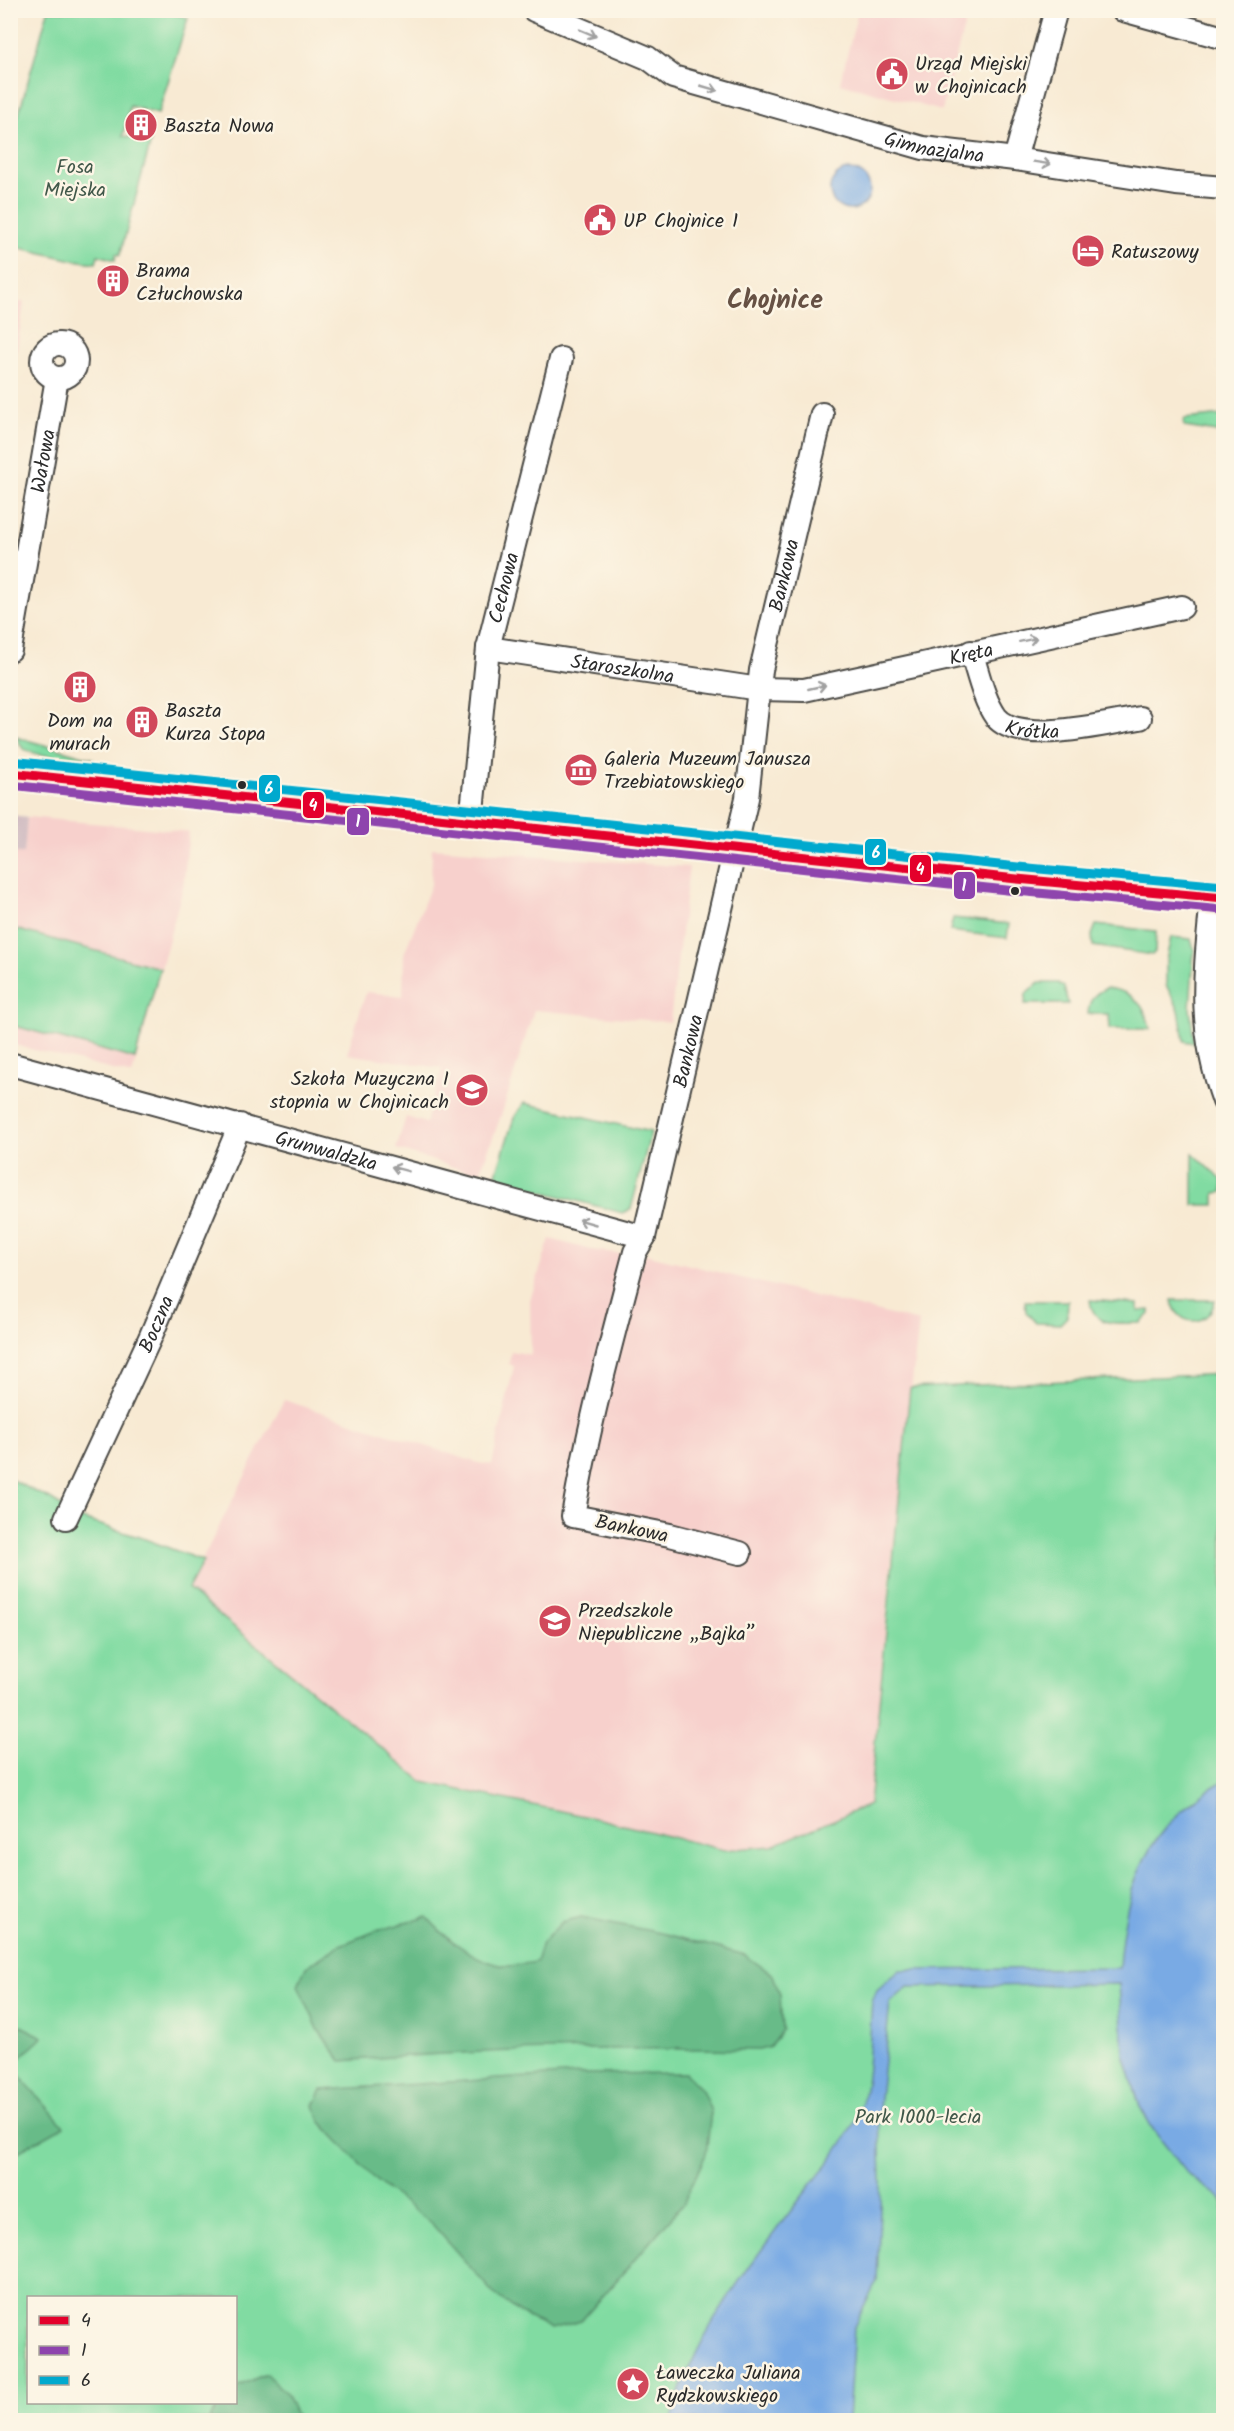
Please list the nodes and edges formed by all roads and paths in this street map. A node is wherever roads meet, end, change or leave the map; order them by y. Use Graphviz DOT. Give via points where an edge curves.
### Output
graph roads {
  1 [pos="534,10"];
  2 [pos="1056,10"];
  3 [pos="1123,10"];
  4 [pos="1224,38"];
  5 [pos="1015,159"];
  6 [pos="1224,188"];
  7 [pos="561,359"];
  8 [pos="57,378"];
  9 [pos="822,414"];
  10 [pos="1182,607"];
  11 [pos="488,648"];
  12 [pos="10,650"];
  13 [pos="971,652"];
  14 [pos="759,689"];
  15 [pos="1140,718"];
  16 [pos="10,773"];
  17 [pos="471,822"];
  18 [pos="735,849"];
  19 [pos="1218,898"];
  20 [pos="10,1064"];
  21 [pos="1222,1093"];
  22 [pos="240,1125"];
  23 [pos="644,1237"];
  24 [pos="66,1518"];
  25 [pos="740,1553"];
  1 -- 5 [label="street, Gimnazjalna, one-way" via="658,64 673,77 922,148"];
  2 -- 5 [label="street"];
  3 -- 4 [label="street"];
  5 -- 6 [label="street, Gimnazjalna, one-way"];
  7 -- 11 [label="street, Cechowa"];
  8 -- 12 [label="street, Wałowa"];
  9 -- 14 [label="street, Bankowa"];
  13 -- 10 [label="street, Kręta, one-way"];
  11 -- 14 [label="street, Staroszkolna"];
  11 -- 17 [label="street, Cechowa"];
  14 -- 13 [label="street, Kręta, one-way" via="804,690"];
  13 -- 15 [label="street, Krótka" via="997,717 1007,724 1046,733"];
  14 -- 18 [label="street, Bankowa" via="747,798"];
  16 -- 17 [label="main road"];
  17 -- 18 [label="main road"];
  18 -- 19 [label="main road"];
  18 -- 23 [label="street, Bankowa"];
  19 -- 21 [label="street" via="1203,1011"];
  20 -- 22 [label="street, Grunwaldzka"];
  23 -- 22 [label="street, Grunwaldzka, one-way"];
  22 -- 24 [label="street, Boczna" via="150,1338"];
  23 -- 25 [label="street, Bankowa" via="634,1252 606,1362 573,1516"];
}
